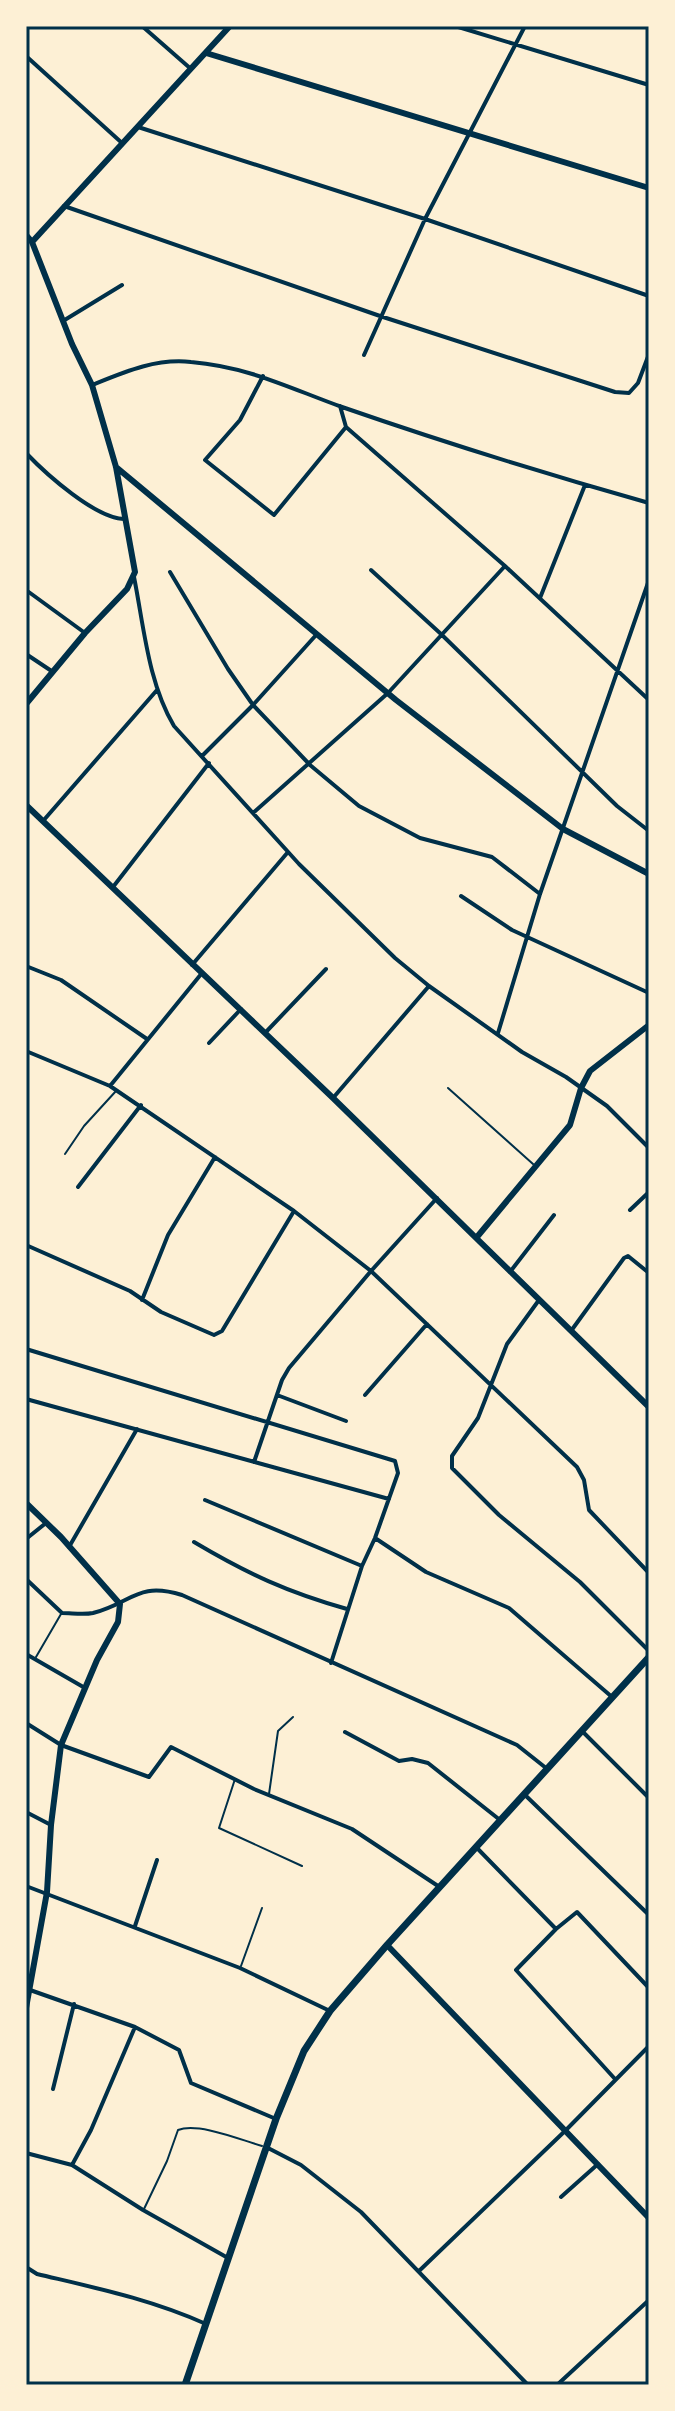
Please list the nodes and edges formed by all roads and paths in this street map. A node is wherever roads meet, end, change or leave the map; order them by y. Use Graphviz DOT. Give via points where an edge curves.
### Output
graph roads {
  1 [pos="142,26"];
  2 [pos="230,26"];
  3 [pos="455,26"];
  4 [pos="525,26"];
  5 [pos="515,44"];
  6 [pos="206,53"];
  7 [pos="26,56"];
  8 [pos="191,69"];
  9 [pos="649,85"];
  10 [pos="138,127"];
  11 [pos="469,133"];
  12 [pos="123,143"];
  13 [pos="649,188"];
  14 [pos="64,206"];
  15 [pos="425,219"];
  16 [pos="26,235"];
  17 [pos="32,242"];
  18 [pos="122,285"];
  19 [pos="649,296"];
  20 [pos="380,316"];
  21 [pos="63,321"];
  22 [pos="649,354"];
  23 [pos="364,355"];
  24 [pos="263,376"];
  25 [pos="92,385"];
  26 [pos="340,406"];
  27 [pos="346,427"];
  28 [pos="26,453"];
  29 [pos="116,467"];
  30 [pos="585,485"];
  31 [pos="649,503"];
  32 [pos="125,519"];
  33 [pos="505,566"];
  34 [pos="371,570"];
  35 [pos="170,572"];
  36 [pos="134,577"];
  37 [pos="649,580"];
  38 [pos="26,590"];
  39 [pos="539,599"];
  40 [pos="85,633"];
  41 [pos="317,634"];
  42 [pos="441,634"];
  43 [pos="26,654"];
  44 [pos="617,669"];
  45 [pos="53,672"];
  46 [pos="157,690"];
  47 [pos="388,693"];
  48 [pos="649,700"];
  49 [pos="26,704"];
  50 [pos="253,705"];
  51 [pos="202,756"];
  52 [pos="209,763"];
  53 [pos="310,765"];
  54 [pos="582,770"];
  55 [pos="26,805"];
  56 [pos="253,813"];
  57 [pos="43,822"];
  58 [pos="563,829"];
  59 [pos="649,831"];
  60 [pos="288,852"];
  61 [pos="649,874"];
  62 [pos="113,887"];
  63 [pos="540,894"];
  64 [pos="461,896"];
  65 [pos="527,938"];
  66 [pos="192,965"];
  67 [pos="26,966"];
  68 [pos="326,969"];
  69 [pos="202,973"];
  70 [pos="429,986"];
  71 [pos="649,993"];
  72 [pos="241,1009"];
  73 [pos="648,1028"];
  74 [pos="265,1033"];
  75 [pos="498,1033"];
  76 [pos="148,1040"];
  77 [pos="209,1043"];
  78 [pos="26,1051"];
  79 [pos="110,1086"];
  80 [pos="448,1088"];
  81 [pos="581,1088"];
  82 [pos="117,1090"];
  83 [pos="333,1098"];
  84 [pos="141,1105"];
  85 [pos="649,1148"];
  86 [pos="65,1154"];
  87 [pos="216,1156"];
  88 [pos="536,1167"];
  89 [pos="78,1187"];
  90 [pos="649,1192"];
  91 [pos="437,1198"];
  92 [pos="630,1210"];
  93 [pos="294,1211"];
  94 [pos="554,1215"];
  95 [pos="477,1237"];
  96 [pos="26,1245"];
  97 [pos="371,1271"];
  98 [pos="510,1272"];
  99 [pos="649,1273"];
  100 [pos="142,1300"];
  101 [pos="539,1300"];
  102 [pos="427,1324"];
  103 [pos="571,1331"];
  104 [pos="26,1349"];
  105 [pos="490,1386"];
  106 [pos="277,1395"];
  107 [pos="365,1395"];
  108 [pos="26,1399"];
  109 [pos="649,1407"];
  110 [pos="268,1421"];
  111 [pos="346,1421"];
  112 [pos="137,1429"];
  113 [pos="254,1463"];
  114 [pos="389,1499"];
  115 [pos="205,1500"];
  116 [pos="26,1503"];
  117 [pos="46,1523"];
  118 [pos="375,1538"];
  119 [pos="26,1539"];
  120 [pos="194,1542"];
  121 [pos="69,1547"];
  122 [pos="362,1566"];
  123 [pos="649,1573"];
  124 [pos="26,1579"];
  125 [pos="120,1604"];
  126 [pos="347,1609"];
  127 [pos="62,1613"];
  128 [pos="649,1651"];
  129 [pos="26,1654"];
  130 [pos="649,1657"];
  131 [pos="35,1659"];
  132 [pos="331,1663"];
  133 [pos="85,1688"];
  134 [pos="612,1697"];
  135 [pos="293,1717"];
  136 [pos="26,1723"];
  137 [pos="582,1730"];
  138 [pos="345,1732"];
  139 [pos="61,1745"];
  140 [pos="548,1769"];
  141 [pos="235,1779"];
  142 [pos="524,1794"];
  143 [pos="269,1795"];
  144 [pos="649,1798"];
  145 [pos="26,1812"];
  146 [pos="500,1820"];
  147 [pos="51,1825"];
  148 [pos="477,1848"];
  149 [pos="157,1860"];
  150 [pos="302,1866"];
  151 [pos="26,1886"];
  152 [pos="440,1887"];
  153 [pos="47,1892"];
  154 [pos="262,1908"];
  155 [pos="649,1915"];
  156 [pos="135,1926"];
  157 [pos="556,1929"];
  158 [pos="387,1945"];
  159 [pos="240,1968"];
  160 [pos="649,1988"];
  161 [pos="29,1989"];
  162 [pos="74,2004"];
  163 [pos="26,2008"];
  164 [pos="330,2011"];
  165 [pos="135,2027"];
  166 [pos="649,2046"];
  167 [pos="615,2079"];
  168 [pos="53,2089"];
  169 [pos="276,2119"];
  170 [pos="566,2130"];
  171 [pos="267,2148"];
  172 [pos="26,2153"];
  173 [pos="598,2164"];
  174 [pos="72,2165"];
  175 [pos="561,2197"];
  176 [pos="143,2210"];
  177 [pos="649,2218"];
  178 [pos="228,2258"];
  179 [pos="26,2267"];
  180 [pos="419,2271"];
  181 [pos="649,2300"];
  182 [pos="207,2324"];
  183 [pos="185,2385"];
  184 [pos="528,2385"];
  185 [pos="557,2385"];
  1 -- 8 [label="street"];
  2 -- 6 [label="street"];
  3 -- 5 [label="street"];
  4 -- 5 [label="street"];
  5 -- 9 [label="street"];
  5 -- 11 [label="street"];
  6 -- 8 [label="street"];
  6 -- 11 [label="street"];
  7 -- 12 [label="street"];
  8 -- 10 [label="street"];
  10 -- 12 [label="street"];
  10 -- 15 [label="street"];
  11 -- 13 [label="street"];
  11 -- 15 [label="street"];
  12 -- 14 [label="street"];
  14 -- 17 [label="street"];
  14 -- 20 [label="street"];
  15 -- 19 [label="street"];
  15 -- 20 [label="street"];
  16 -- 17 [label="street"];
  17 -- 21 [label="street"];
  18 -- 21 [label="street"];
  20 -- 22 [label="street" via="615,392 629,393 638,383"];
  20 -- 23 [label="street"];
  21 -- 25 [label="street"];
  24 -- 25 [label="street" via="189,361 146,364"];
  24 -- 26 [label="street"];
  24 -- 27 [label="street" via="240,420 205,460 274,515"];
  25 -- 29 [label="street"];
  26 -- 27 [label="street"];
  26 -- 30 [label="street"];
  27 -- 33 [label="street"];
  28 -- 32 [label="street" via="102,513"];
  29 -- 32 [label="street"];
  29 -- 41 [label="street"];
  30 -- 31 [label="street"];
  30 -- 39 [label="street"];
  32 -- 36 [label="street"];
  33 -- 39 [label="street"];
  33 -- 42 [label="street"];
  34 -- 42 [label="street"];
  35 -- 50 [label="street"];
  36 -- 40 [label="street"];
  36 -- 46 [label="street"];
  37 -- 44 [label="street"];
  38 -- 40 [label="street"];
  39 -- 44 [label="street"];
  40 -- 45 [label="street"];
  41 -- 47 [label="street"];
  41 -- 50 [label="street"];
  42 -- 47 [label="street"];
  42 -- 54 [label="street"];
  43 -- 45 [label="street"];
  44 -- 48 [label="street"];
  44 -- 54 [label="street"];
  45 -- 49 [label="street"];
  46 -- 51 [label="street" via="174,726"];
  46 -- 57 [label="street"];
  47 -- 53 [label="street"];
  47 -- 58 [label="street"];
  50 -- 51 [label="street"];
  50 -- 53 [label="street"];
  51 -- 52 [label="street"];
  52 -- 56 [label="street"];
  52 -- 62 [label="street"];
  53 -- 56 [label="street"];
  53 -- 63 [label="street" via="359,806 420,838 492,857"];
  54 -- 58 [label="street"];
  54 -- 59 [label="street"];
  55 -- 57 [label="street"];
  56 -- 60 [label="street"];
  57 -- 62 [label="street"];
  58 -- 61 [label="street"];
  58 -- 63 [label="street"];
  60 -- 66 [label="street"];
  60 -- 70 [label="street"];
  62 -- 66 [label="street"];
  63 -- 65 [label="street"];
  64 -- 65 [label="street"];
  65 -- 71 [label="street"];
  65 -- 75 [label="street"];
  66 -- 69 [label="street"];
  67 -- 76 [label="street" via="61,980"];
  68 -- 74 [label="street"];
  69 -- 72 [label="street"];
  69 -- 76 [label="street"];
  70 -- 75 [label="street"];
  70 -- 83 [label="street"];
  72 -- 74 [label="street"];
  72 -- 77 [label="street"];
  73 -- 81 [label="street" via="590,1071"];
  74 -- 83 [label="street"];
  75 -- 81 [label="street"];
  76 -- 79 [label="street"];
  78 -- 79 [label="street"];
  79 -- 82 [label="street"];
  80 -- 88 [label="lane"];
  81 -- 85 [label="street"];
  81 -- 88 [label="street" via="570,1125"];
  82 -- 84 [label="street"];
  82 -- 86 [label="lane"];
  83 -- 91 [label="street"];
  84 -- 87 [label="street"];
  84 -- 89 [label="street"];
  87 -- 93 [label="street"];
  87 -- 100 [label="street" via="168,1235"];
  88 -- 95 [label="street"];
  90 -- 92 [label="street"];
  91 -- 95 [label="street"];
  91 -- 97 [label="street"];
  93 -- 97 [label="street"];
  93 -- 100 [label="street" via="219,1334"];
  94 -- 98 [label="street"];
  95 -- 98 [label="street"];
  96 -- 100 [label="street"];
  97 -- 102 [label="street"];
  97 -- 106 [label="street" via="289,1368"];
  98 -- 101 [label="street"];
  99 -- 103 [label="street" via="624,1258"];
  101 -- 103 [label="street"];
  101 -- 105 [label="street" via="507,1344"];
  102 -- 105 [label="street"];
  102 -- 107 [label="street"];
  103 -- 109 [label="street"];
  104 -- 110 [label="street"];
  105 -- 123 [label="street" via="577,1467 589,1510"];
  105 -- 128 [label="street" via="473,1428 456,1449 452,1468"];
  106 -- 110 [label="street"];
  106 -- 111 [label="street"];
  108 -- 112 [label="street"];
  110 -- 113 [label="street"];
  110 -- 114 [label="street" via="395,1461 398,1473"];
  112 -- 113 [label="street"];
  112 -- 121 [label="street"];
  113 -- 114 [label="street"];
  114 -- 118 [label="street"];
  115 -- 122 [label="street"];
  116 -- 117 [label="street"];
  117 -- 119 [label="street"];
  117 -- 121 [label="street"];
  118 -- 122 [label="street"];
  118 -- 134 [label="street" via="426,1572 509,1608"];
  120 -- 126 [label="street" via="261,1579"];
  121 -- 125 [label="street"];
  122 -- 126 [label="street"];
  124 -- 127 [label="street"];
  125 -- 127 [label="street" via="90,1614"];
  125 -- 132 [label="street" via="137,1592 166,1590"];
  125 -- 133 [label="street" via="118,1622"];
  126 -- 132 [label="street"];
  127 -- 131 [label="lane"];
  129 -- 131 [label="street"];
  130 -- 134 [label="main road"];
  131 -- 133 [label="street"];
  132 -- 140 [label="street" via="517,1745"];
  133 -- 139 [label="street"];
  134 -- 137 [label="main road"];
  135 -- 143 [label="lane" via="278,1731"];
  136 -- 139 [label="street"];
  137 -- 140 [label="main road"];
  137 -- 144 [label="street"];
  138 -- 146 [label="street" via="399,1761 428,1763"];
  139 -- 141 [label="street" via="149,1777 171,1747"];
  139 -- 147 [label="street"];
  140 -- 142 [label="main road"];
  141 -- 143 [label="street"];
  141 -- 150 [label="lane" via="219,1828"];
  142 -- 146 [label="main road"];
  142 -- 155 [label="street"];
  143 -- 152 [label="street" via="352,1829"];
  145 -- 147 [label="street"];
  146 -- 148 [label="main road"];
  147 -- 153 [label="street"];
  148 -- 152 [label="main road"];
  148 -- 157 [label="street"];
  149 -- 156 [label="street"];
  151 -- 153 [label="street"];
  152 -- 158 [label="main road"];
  153 -- 156 [label="street"];
  153 -- 161 [label="street"];
  154 -- 159 [label="lane"];
  156 -- 159 [label="street"];
  157 -- 160 [label="street" via="573,1912 581,1913"];
  157 -- 167 [label="street" via="517,1973"];
  158 -- 164 [label="main road"];
  158 -- 170 [label="street"];
  159 -- 164 [label="street"];
  161 -- 162 [label="street"];
  161 -- 163 [label="street"];
  162 -- 165 [label="street"];
  162 -- 168 [label="street"];
  164 -- 169 [label="main road" via="304,2051"];
  165 -- 169 [label="street" via="179,2050 191,2083"];
  165 -- 174 [label="street"];
  166 -- 167 [label="street"];
  167 -- 170 [label="street"];
  169 -- 171 [label="main road"];
  170 -- 173 [label="street"];
  170 -- 180 [label="street"];
  171 -- 176 [label="lane" via="212,2132 178,2130"];
  171 -- 178 [label="main road"];
  171 -- 180 [label="street" via="301,2165 361,2212"];
  172 -- 174 [label="street"];
  173 -- 175 [label="street"];
  173 -- 177 [label="street"];
  174 -- 176 [label="street"];
  176 -- 178 [label="street"];
  178 -- 182 [label="main road"];
  179 -- 182 [label="street" via="174,2309"];
  180 -- 184 [label="street"];
  181 -- 185 [label="street"];
  182 -- 183 [label="main road"];
}
